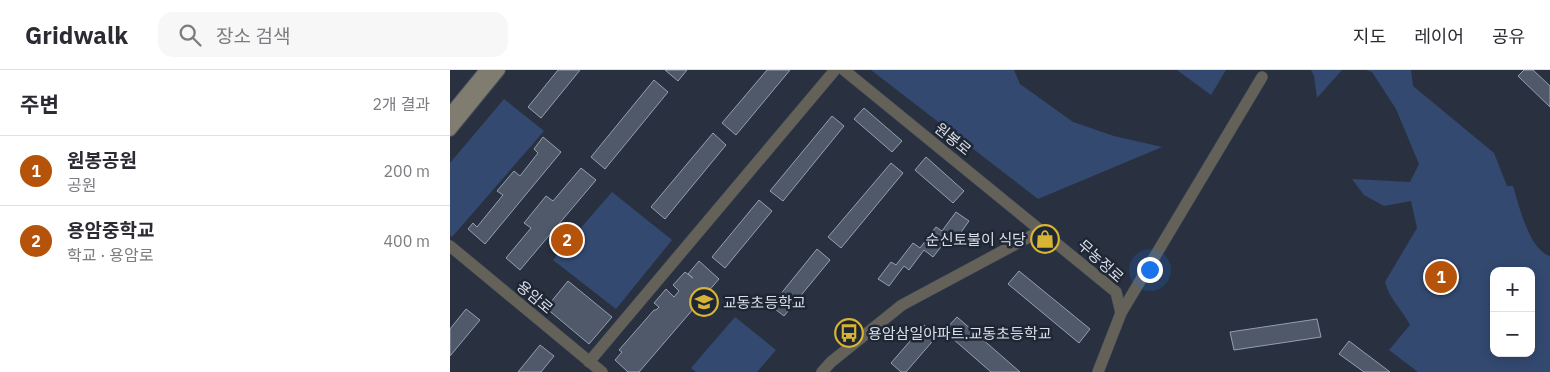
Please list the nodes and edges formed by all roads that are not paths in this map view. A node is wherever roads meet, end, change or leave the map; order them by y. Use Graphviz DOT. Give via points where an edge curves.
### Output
graph roads {
  1 [pos="486,70"];
  2 [pos="499,70"];
  3 [pos="835,70"];
  4 [pos="844,70"];
  5 [pos="1262,77"];
  6 [pos="450,114"];
  7 [pos="450,130"];
  8 [pos="1042,230"];
  9 [pos="450,246"];
  10 [pos="1121,313"];
  11 [pos="589,362"];
  12 [pos="602,372"];
  13 [pos="822,372"];
  14 [pos="1098,372"];
  1 -- 6 [label="street"];
  2 -- 7 [label="street"];
  3 -- 11 [label="street"];
  4 -- 8 [label="street, 원봉로"];
  5 -- 10 [label="street, 무농정로"];
  8 -- 10 [label="street, 무농정로" via="1116,292"];
  8 -- 13 [label="street" via="902,304"];
  9 -- 11 [label="street, 용암로"];
  10 -- 14 [label="street"];
  11 -- 12 [label="street, 용암로"];
}
